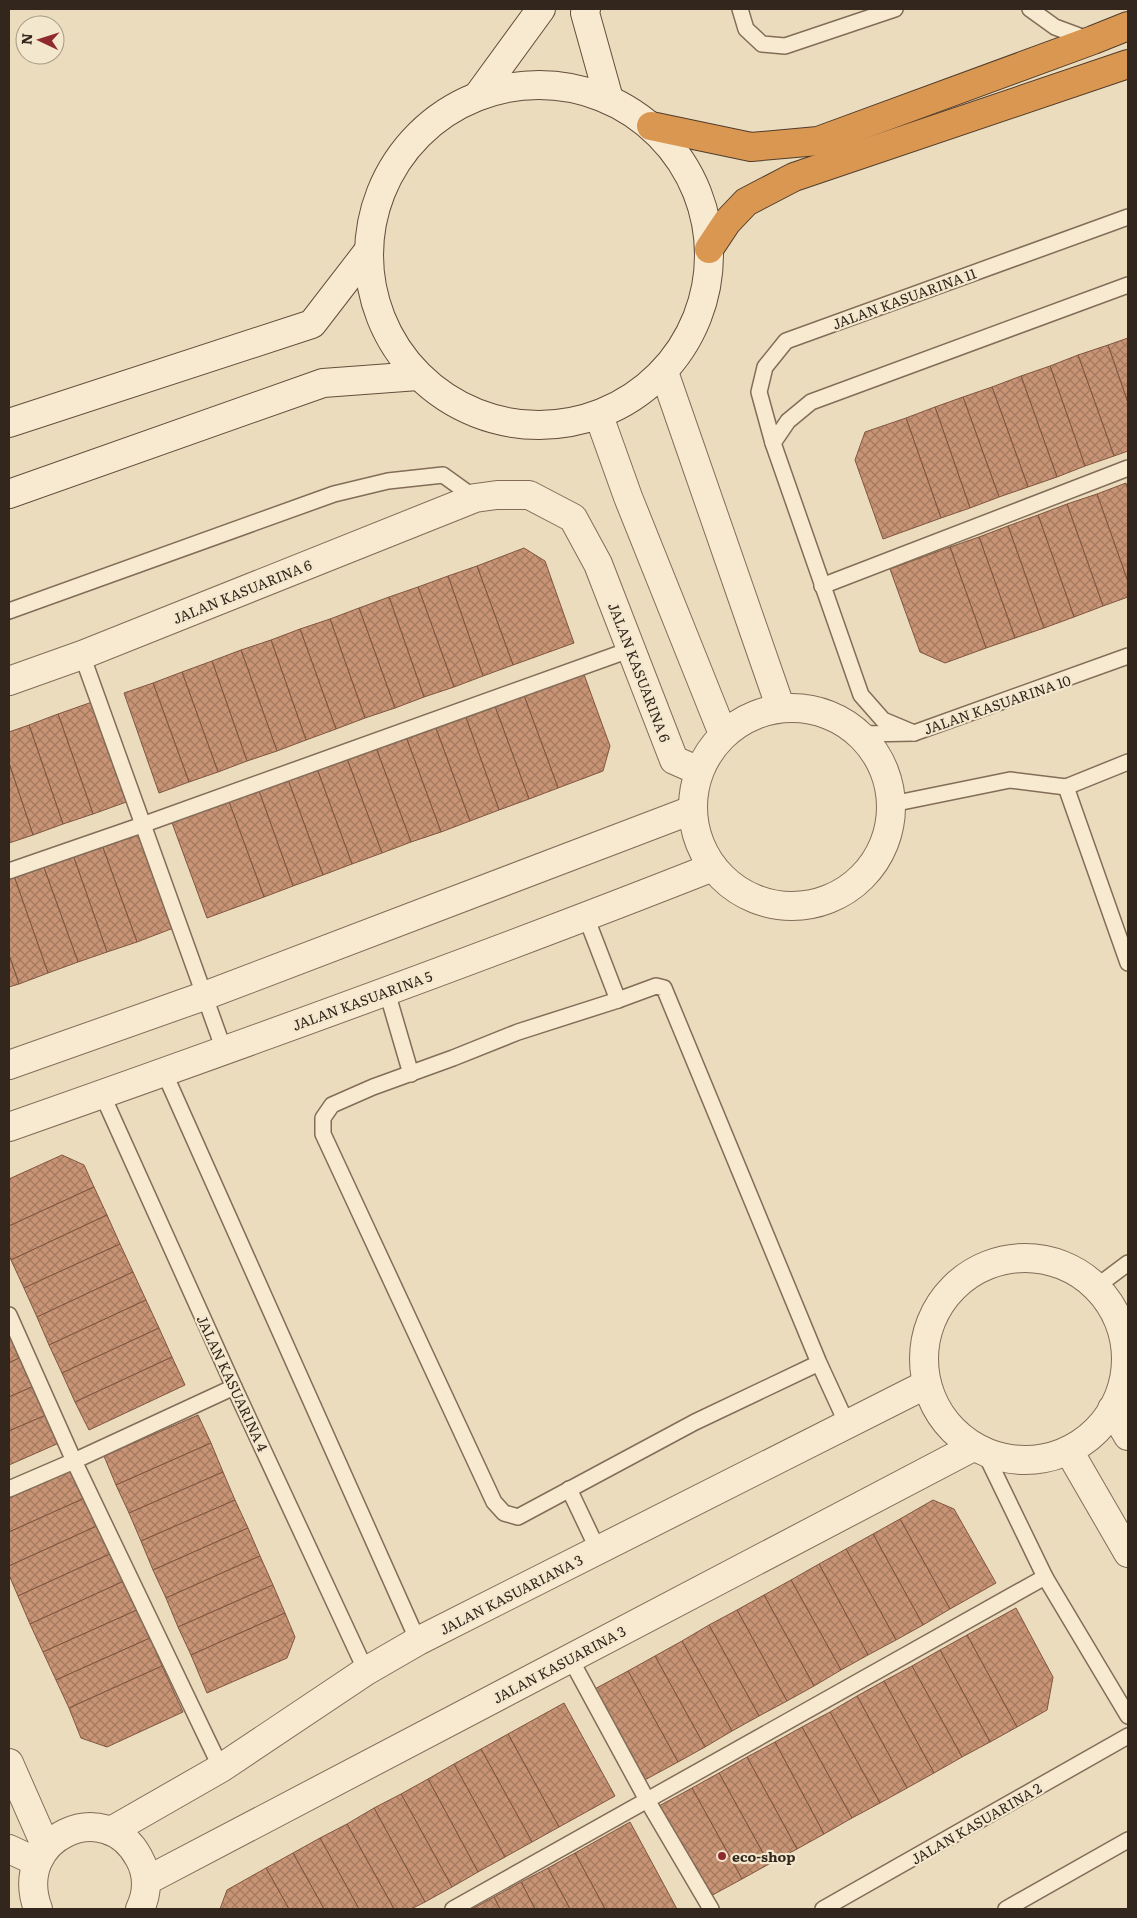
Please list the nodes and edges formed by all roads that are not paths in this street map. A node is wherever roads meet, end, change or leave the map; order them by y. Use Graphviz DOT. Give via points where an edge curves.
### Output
graph roads {
  1 [pos="541,9"];
  2 [pos="586,9"];
  3 [pos="740,9"];
  4 [pos="896,9"];
  5 [pos="1030,9"];
  6 [pos="1128,26"];
  7 [pos="1093,40"];
  8 [pos="1128,64"];
  9 [pos="479,94"];
  10 [pos="609,98"];
  11 [pos="651,126"];
  12 [pos="1128,217"];
  13 [pos="709,249"];
  14 [pos="368,250"];
  15 [pos="1128,285"];
  16 [pos="664,372"];
  17 [pos="418,376"];
  18 [pos="599,416"];
  19 [pos="9,424"];
  20 [pos="773,443"];
  21 [pos="1128,468"];
  22 [pos="9,494"];
  23 [pos="475,498"];
  24 [pos="822,586"];
  25 [pos="9,610"];
  26 [pos="632,649"];
  27 [pos="82,655"];
  28 [pos="1128,656"];
  29 [pos="9,681"];
  30 [pos="780,706"];
  31 [pos="914,733"];
  32 [pos="723,734"];
  33 [pos="862,734"];
  34 [pos="1128,762"];
  35 [pos="699,771"];
  36 [pos="1066,787"];
  37 [pos="892,804"];
  38 [pos="692,810"];
  39 [pos="142,825"];
  40 [pos="713,867"];
  41 [pos="9,871"];
  42 [pos="586,917"];
  43 [pos="1128,963"];
  44 [pos="387,992"];
  45 [pos="204,996"];
  46 [pos="618,1000"];
  47 [pos="224,1050"];
  48 [pos="9,1065"];
  49 [pos="164,1072"];
  50 [pos="411,1074"];
  51 [pos="102,1094"];
  52 [pos="9,1127"];
  53 [pos="1128,1263"];
  54 [pos="1096,1287"];
  55 [pos="9,1315"];
  56 [pos="1127,1351"];
  57 [pos="819,1363"];
  58 [pos="927,1384"];
  59 [pos="234,1387"];
  60 [pos="1112,1409"];
  61 [pos="846,1424"];
  62 [pos="1128,1436"];
  63 [pos="978,1449"];
  64 [pos="1069,1451"];
  65 [pos="74,1461"];
  66 [pos="9,1489"];
  67 [pos="569,1489"];
  68 [pos="598,1550"];
  69 [pos="1128,1553"];
  70 [pos="1045,1577"];
  71 [pos="418,1641"];
  72 [pos="570,1658"];
  73 [pos="366,1671"];
  74 [pos="1128,1716"];
  75 [pos="1128,1736"];
  76 [pos="9,1763"];
  77 [pos="221,1768"];
  78 [pos="647,1800"];
  79 [pos="111,1831"];
  80 [pos="1128,1840"];
  81 [pos="9,1849"];
  82 [pos="42,1854"];
  83 [pos="146,1881"];
  84 [pos="31,1905"];
  85 [pos="140,1909"];
  86 [pos="453,1909"];
  87 [pos="711,1909"];
  88 [pos="823,1909"];
  89 [pos="1006,1909"];
  1 -- 9 [label="street"];
  2 -- 10 [label="street"];
  3 -- 4 [label="lane" via="746,28 762,44 785,46"];
  5 -- 7 [label="lane" via="1055,27"];
  6 -- 7 [label="highway"];
  7 -- 11 [label="highway" via="818,141 751,147"];
  8 -- 13 [label="highway" via="794,177 746,202 727,222"];
  9 -- 10 [label="street" via="522,84 567,86"];
  9 -- 14 [label="street" via="444,113 413,139 390,172 374,210"];
  10 -- 11 [label="street"];
  11 -- 13 [label="street" via="682,161 701,203"];
  12 -- 20 [label="lane, JALAN KASUARINA 11" via="786,341 765,367 759,392"];
  13 -- 16 [label="street" via="705,294 690,335"];
  14 -- 17 [label="street" via="376,305 390,339"];
  14 -- 19 [label="street" via="312,324"];
  15 -- 20 [label="lane" via="811,402 788,422"];
  16 -- 18 [label="street" via="634,397"];
  16 -- 30 [label="street"];
  17 -- 18 [label="street" via="457,406 502,423 551,426"];
  17 -- 22 [label="street" via="323,383"];
  18 -- 32 [label="street"];
  20 -- 24 [label="lane, JALAN KASUARINA 11"];
  21 -- 24 [label="lane"];
  23 -- 25 [label="lane" via="443,475 388,481 343,492"];
  23 -- 26 [label="street, JALAN KASUARINA 6" via="529,495 573,518 598,564"];
  23 -- 27 [label="street, JALAN KASUARINA 6"];
  24 -- 31 [label="lane, JALAN KASUARINA 11" via="861,695 883,720"];
  26 -- 35 [label="street, JALAN KASUARINA 6" via="674,760"];
  26 -- 39 [label="lane"];
  27 -- 29 [label="street, JALAN KASUARINA 6"];
  27 -- 39 [label="lane"];
  28 -- 31 [label="lane, JALAN KASUARINA 10"];
  30 -- 32 [label="street" via="750,716"];
  30 -- 33 [label="street" via="824,711"];
  31 -- 33 [label="lane, JALAN KASUARINA 10"];
  32 -- 35 [label="street"];
  33 -- 37 [label="street" via="878,754 885,770"];
  34 -- 36 [label="lane"];
  35 -- 38 [label="street"];
  36 -- 37 [label="lane" via="1010,780"];
  36 -- 43 [label="lane"];
  37 -- 40 [label="street" via="883,848 871,868 855,884 814,904 792,907 769,904 729,884"];
  38 -- 40 [label="street" via="698,840"];
  38 -- 45 [label="street"];
  39 -- 41 [label="lane"];
  39 -- 45 [label="lane"];
  40 -- 42 [label="street, JALAN KASUARINA 5"];
  42 -- 44 [label="street, JALAN KASUARINA 5"];
  42 -- 46 [label="lane"];
  44 -- 47 [label="street, JALAN KASUARINA 5"];
  44 -- 50 [label="lane"];
  45 -- 47 [label="lane"];
  45 -- 48 [label="street"];
  46 -- 50 [label="lane" via="518,1032"];
  46 -- 57 [label="lane" via="656,986 664,988 668,994"];
  47 -- 49 [label="street, JALAN KASUARINA 5"];
  49 -- 51 [label="street, JALAN KASUARINA 5"];
  49 -- 71 [label="lane"];
  50 -- 67 [label="lane" via="373,1086 332,1106 323,1118 323,1134 494,1502 504,1513 518,1517"];
  51 -- 52 [label="street, JALAN KASUARINA 5"];
  51 -- 59 [label="lane, JALAN KASUARINA 4"];
  53 -- 54 [label="lane"];
  54 -- 56 [label="street" via="1111,1307"];
  54 -- 58 [label="street" via="1063,1265 1044,1259 1003,1260 966,1276 939,1306 930,1324 925,1343"];
  55 -- 65 [label="lane"];
  56 -- 60 [label="street" via="1125,1372"];
  57 -- 61 [label="lane"];
  57 -- 67 [label="lane" via="695,1422"];
  58 -- 61 [label="street, JALAN KASUARIANA 3"];
  58 -- 63 [label="street" via="944,1420 957,1435"];
  59 -- 65 [label="lane"];
  59 -- 73 [label="lane, JALAN KASUARINA 4"];
  60 -- 62 [label="street"];
  60 -- 64 [label="street" via="1094,1433"];
  61 -- 68 [label="street, JALAN KASUARIANA 3"];
  63 -- 64 [label="street" via="996,1457 1020,1461"];
  63 -- 70 [label="lane"];
  63 -- 72 [label="street, JALAN KASUARINA 3"];
  64 -- 69 [label="street"];
  65 -- 66 [label="lane"];
  65 -- 77 [label="lane"];
  67 -- 68 [label="lane"];
  68 -- 71 [label="street, JALAN KASUARIANA 3"];
  70 -- 74 [label="lane"];
  70 -- 78 [label="lane"];
  71 -- 73 [label="street, JALAN KASUARIANA 3"];
  72 -- 78 [label="lane"];
  72 -- 83 [label="street, JALAN KASUARINA 3"];
  73 -- 77 [label="street, JALAN KASUARIANA 3"];
  75 -- 88 [label="lane, JALAN KASUARINA 2"];
  76 -- 82 [label="street"];
  77 -- 79 [label="street, JALAN KASUARIANA 3"];
  78 -- 86 [label="lane"];
  78 -- 87 [label="lane"];
  79 -- 82 [label="street" via="76,1828 60,1835"];
  79 -- 83 [label="street" via="136,1851"];
  80 -- 89 [label="lane"];
  81 -- 82 [label="street"];
  82 -- 84 [label="street" via="32,1878"];
  83 -- 85 [label="street" via="145,1899"];
}
